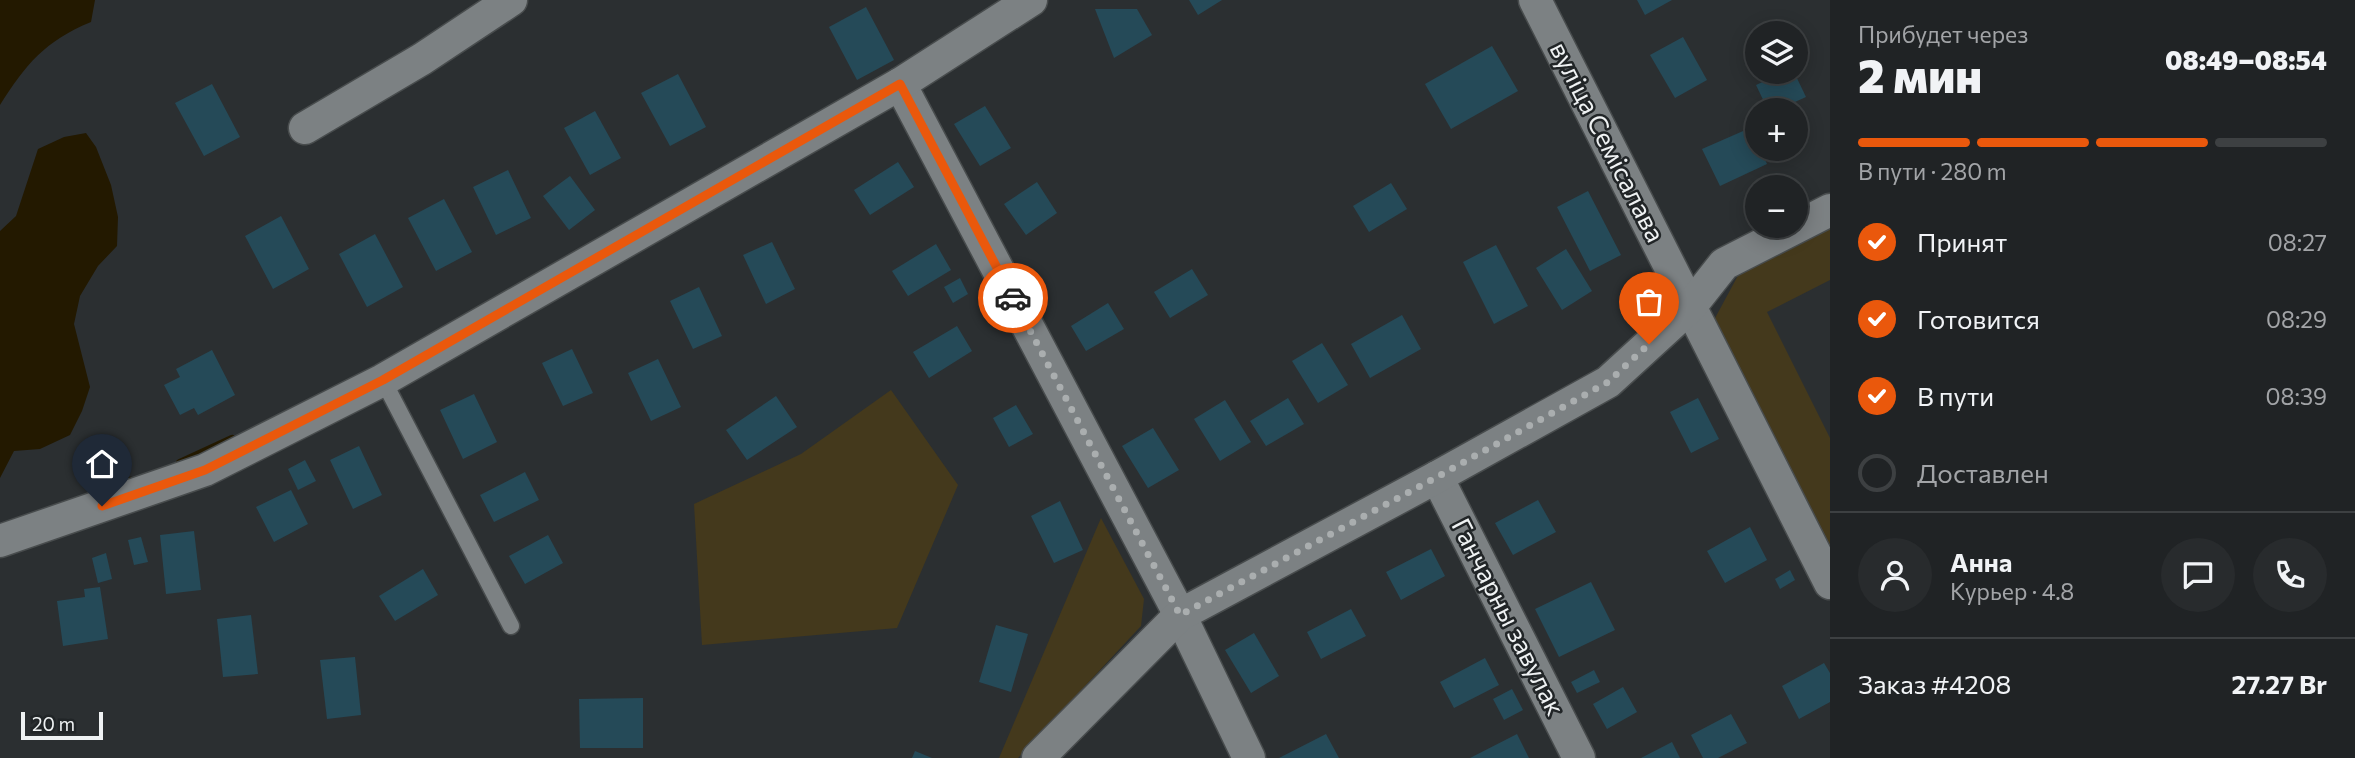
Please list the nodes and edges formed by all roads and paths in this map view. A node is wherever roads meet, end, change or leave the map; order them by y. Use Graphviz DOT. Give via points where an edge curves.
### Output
graph roads {
  1 [pos="511,0"];
  2 [pos="1031,0"];
  3 [pos="1535,0"];
  4 [pos="987,12"];
  5 [pos="900,84"];
  6 [pos="304,128"];
  7 [pos="1830,210"];
  8 [pos="1690,307"];
  9 [pos="383,380"];
  10 [pos="1437,477"];
  11 [pos="0,541"];
  12 [pos="1830,583"];
  13 [pos="1180,615"];
  14 [pos="511,626"];
  15 [pos="1038,758"];
  16 [pos="1249,758"];
  17 [pos="1578,758"];
  1 -- 6 [label="street"];
  2 -- 4 [label="street"];
  3 -- 8 [label="street, вуліца Семісалава"];
  4 -- 5 [label="street"];
  5 -- 9 [label="street"];
  5 -- 13 [label="street"];
  7 -- 8 [label="street" via="1724,264"];
  8 -- 10 [label="street" via="1608,382"];
  8 -- 12 [label="street, вуліца Семісалава"];
  9 -- 11 [label="street" via="205,470"];
  9 -- 14 [label="lane"];
  10 -- 13 [label="street"];
  10 -- 17 [label="street, Ганчарны завулак"];
  13 -- 15 [label="street"];
  13 -- 16 [label="street"];
}
